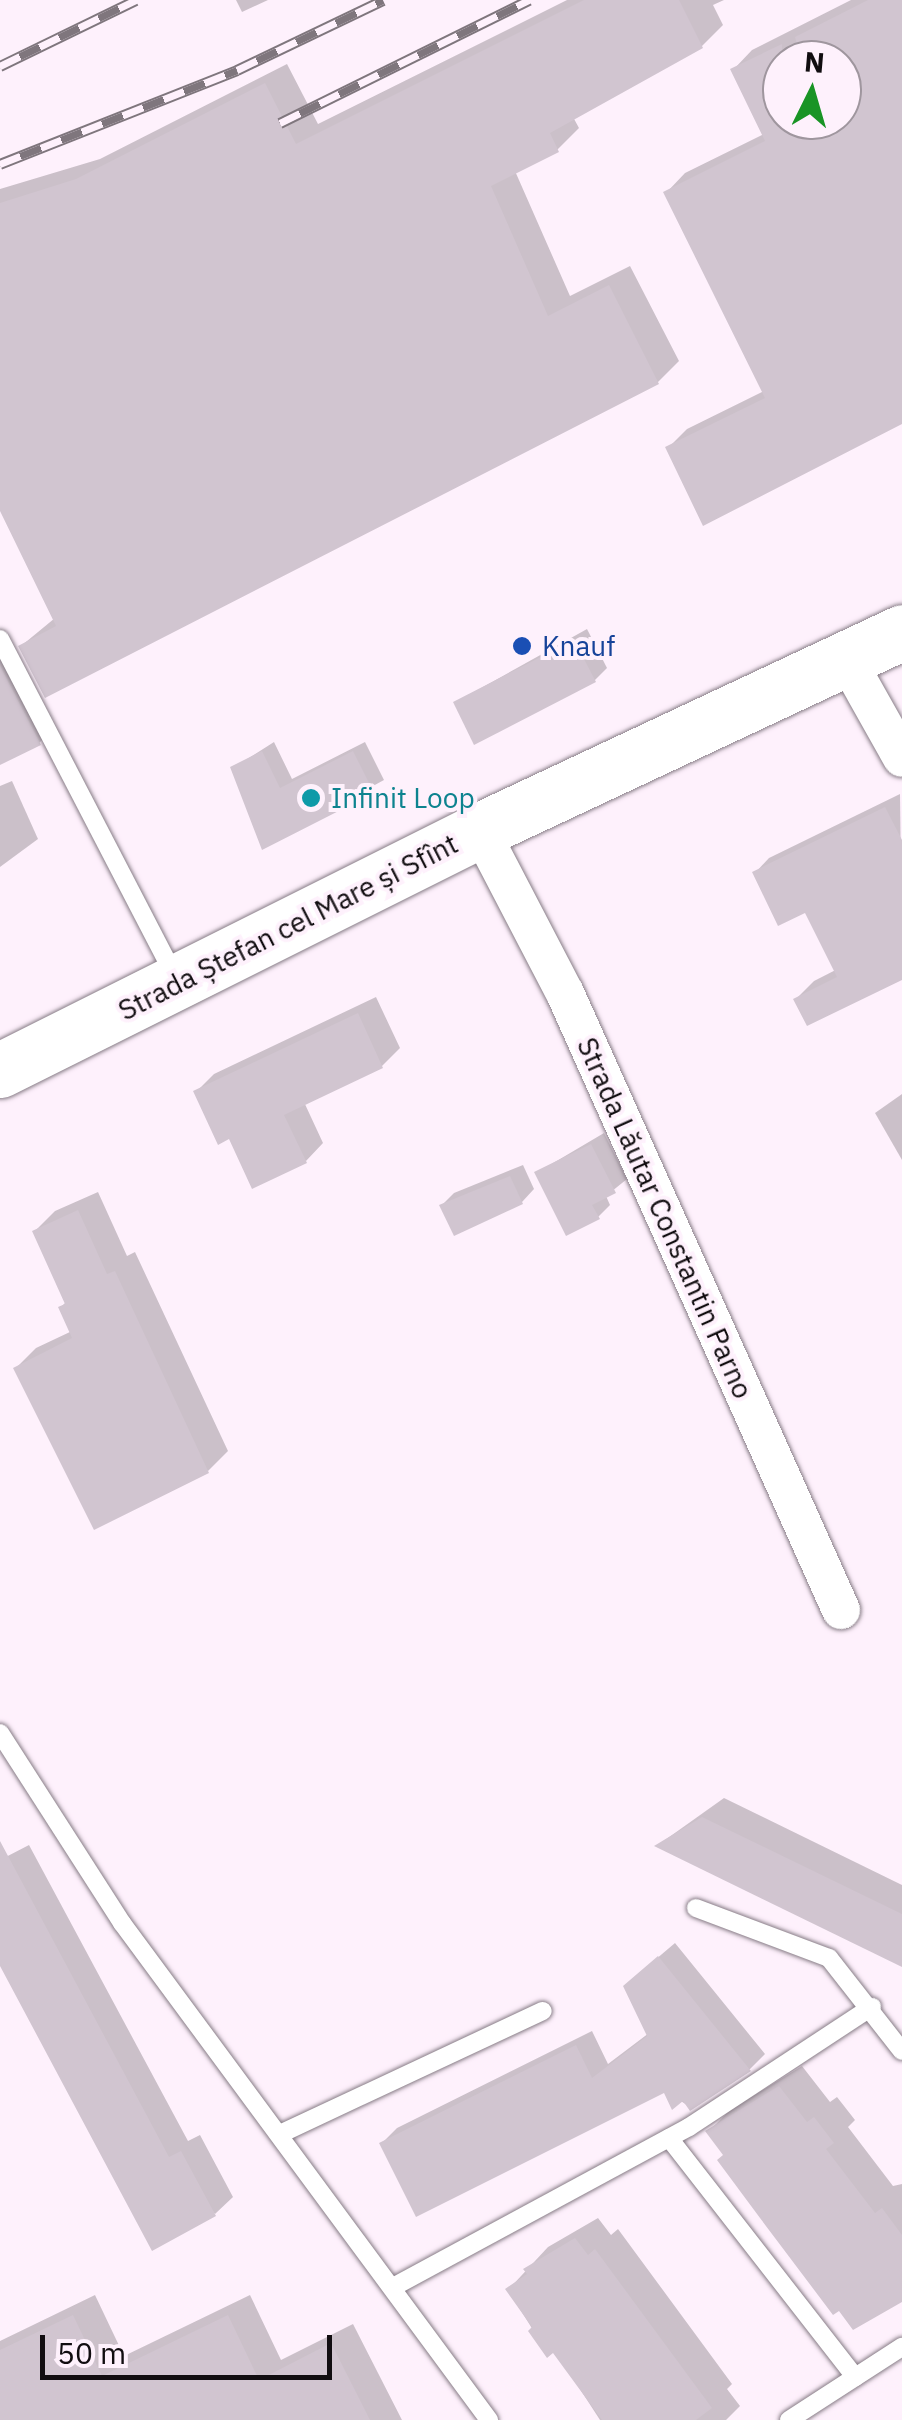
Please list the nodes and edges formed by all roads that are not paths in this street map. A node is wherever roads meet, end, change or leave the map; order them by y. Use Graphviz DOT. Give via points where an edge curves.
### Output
graph roads {
  1 [pos="902,632"];
  2 [pos="0,640"];
  3 [pos="847,660"];
  4 [pos="902,758"];
  5 [pos="480,830"];
  6 [pos="178,984"];
  7 [pos="0,1070"];
  8 [pos="841,1610"];
  9 [pos="0,1733"];
  10 [pos="696,1908"];
  11 [pos="872,2007"];
  12 [pos="543,2011"];
  13 [pos="902,2051"];
  14 [pos="280,2134"];
  15 [pos="669,2138"];
  16 [pos="395,2286"];
  17 [pos="902,2346"];
  18 [pos="855,2377"];
  19 [pos="489,2420"];
  20 [pos="789,2420"];
  1 -- 3 [label="main road, Strada Ștefan cel Mare și Sfînt"];
  2 -- 6 [label="lane"];
  3 -- 4 [label="street"];
  3 -- 5 [label="main road, Strada Ștefan cel Mare și Sfînt"];
  5 -- 6 [label="main road, Strada Ștefan cel Mare și Sfînt"];
  5 -- 8 [label="street, Strada Lăutar Constantin Parno" via="565,993"];
  6 -- 7 [label="main road, Strada Ștefan cel Mare și Sfînt"];
  9 -- 14 [label="lane" via="122,1923"];
  10 -- 11 [label="lane" via="829,1958"];
  11 -- 13 [label="lane"];
  11 -- 15 [label="lane"];
  12 -- 14 [label="lane"];
  14 -- 16 [label="lane"];
  15 -- 16 [label="lane"];
  15 -- 18 [label="lane"];
  16 -- 19 [label="lane"];
  17 -- 18 [label="lane"];
  18 -- 20 [label="lane"];
}
